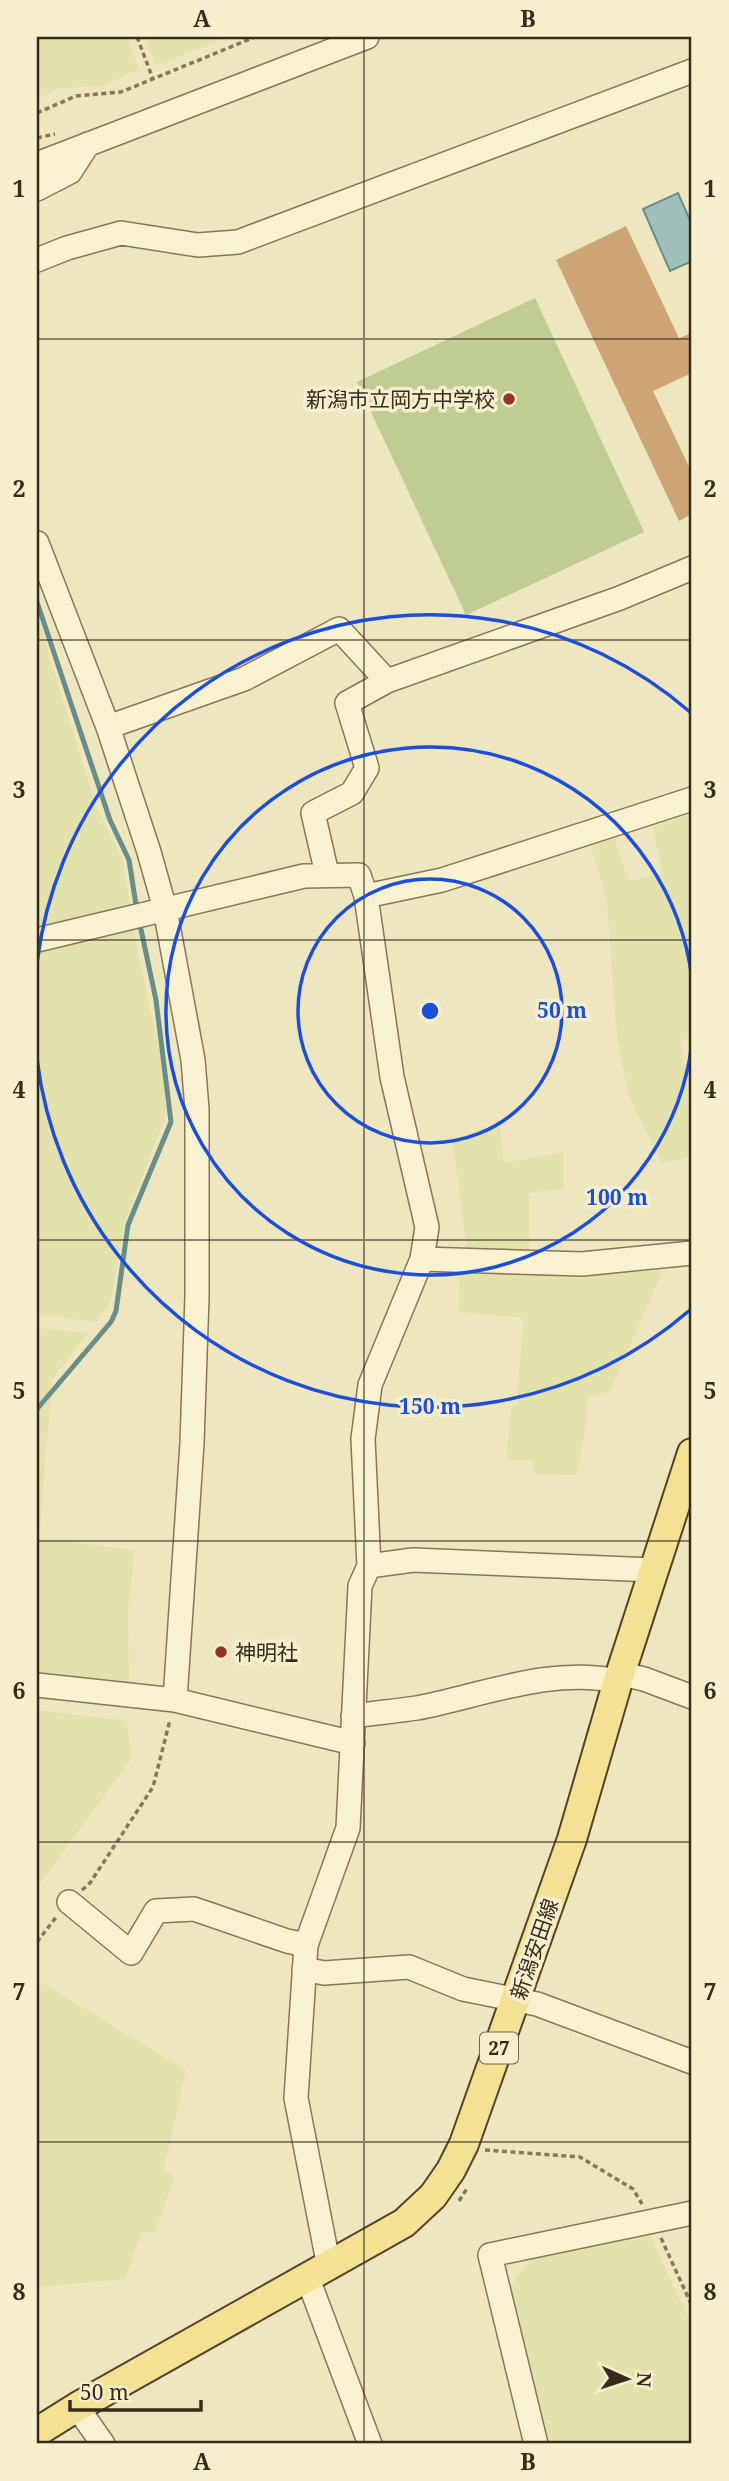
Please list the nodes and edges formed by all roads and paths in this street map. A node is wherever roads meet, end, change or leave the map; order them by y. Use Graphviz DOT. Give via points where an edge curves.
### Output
graph roads {
  1 [pos="137,37"];
  2 [pos="255,37"];
  3 [pos="367,37"];
  4 [pos="692,71"];
  5 [pos="153,79"];
  6 [pos="37,113"];
  7 [pos="88,144"];
  8 [pos="37,164"];
  9 [pos="37,189"];
  10 [pos="37,260"];
  11 [pos="37,543"];
  12 [pos="692,568"];
  13 [pos="387,681"];
  14 [pos="108,727"];
  15 [pos="692,799"];
  16 [pos="327,874"];
  17 [pos="366,896"];
  18 [pos="166,909"];
  19 [pos="37,940"];
  20 [pos="692,1253"];
  21 [pos="422,1259"];
  22 [pos="692,1453"];
  23 [pos="684,1507"];
  24 [pos="369,1566"];
  25 [pos="654,1570"];
  26 [pos="620,1677"];
  27 [pos="37,1685"];
  28 [pos="692,1697"];
  29 [pos="175,1700"];
  30 [pos="354,1716"];
  31 [pos="354,1743"];
  32 [pos="69,1902"];
  33 [pos="37,1942"];
  34 [pos="306,1945"];
  35 [pos="304,1969"];
  36 [pos="517,2000"];
  37 [pos="692,2062"];
  38 [pos="487,2138"];
  39 [pos="470,2182"];
  40 [pos="458,2202"];
  41 [pos="692,2213"];
  42 [pos="653,2222"];
  43 [pos="318,2273"];
  44 [pos="692,2306"];
  45 [pos="77,2407"];
  46 [pos="37,2432"];
  47 [pos="103,2444"];
  48 [pos="370,2444"];
  49 [pos="536,2444"];
  1 -- 5 [label="path"];
  2 -- 5 [label="path"];
  3 -- 7 [label="street"];
  4 -- 10 [label="street" via="238,242 198,245 121,233"];
  5 -- 6 [label="path" via="121,92 76,96"];
  7 -- 8 [label="street"];
  7 -- 9 [label="street" via="70,172"];
  11 -- 14 [label="street"];
  12 -- 13 [label="street"];
  13 -- 14 [label="street" via="338,629 244,679"];
  13 -- 16 [label="street" via="347,703 367,768 352,793 313,813"];
  14 -- 18 [label="street"];
  15 -- 17 [label="street" via="442,880"];
  16 -- 17 [label="street" via="359,875"];
  16 -- 18 [label="street"];
  17 -- 21 [label="street" via="392,1077 428,1227"];
  18 -- 19 [label="street"];
  18 -- 29 [label="street" via="197,1108 192,1443"];
  20 -- 21 [label="street" via="582,1264"];
  21 -- 24 [label="street" via="370,1385 363,1439"];
  22 -- 23 [label="main road, 新潟安田線 / 27"];
  23 -- 25 [label="main road, 新潟安田線 / 27"];
  24 -- 25 [label="street" via="413,1560"];
  24 -- 30 [label="street" via="360,1586"];
  25 -- 26 [label="main road, 新潟安田線 / 27"];
  26 -- 28 [label="street"];
  26 -- 30 [label="street" via="542,1678 417,1708"];
  26 -- 36 [label="main road, 新潟安田線 / 27"];
  27 -- 29 [label="street"];
  29 -- 31 [label="street"];
  29 -- 32 [label="path" via="153,1787 90,1883"];
  30 -- 31 [label="street"];
  31 -- 34 [label="street" via="348,1828"];
  32 -- 33 [label="path"];
  32 -- 34 [label="street" via="131,1954 156,1911 194,1909"];
  34 -- 35 [label="street"];
  35 -- 36 [label="street" via="324,1973 409,1967 463,1989"];
  35 -- 43 [label="street" via="296,2098"];
  36 -- 37 [label="street"];
  36 -- 43 [label="main road, 新潟安田線 / 27" via="464,2144 433,2196 404,2224"];
  38 -- 42 [label="path" via="482,2150 580,2157 633,2189"];
  39 -- 40 [label="path"];
  41 -- 42 [label="street"];
  42 -- 44 [label="path"];
  42 -- 49 [label="street" via="490,2255"];
  43 -- 45 [label="main road, 新潟安田線 / 27"];
  43 -- 48 [label="street"];
  45 -- 46 [label="main road, 新潟安田線 / 27"];
  45 -- 47 [label="street"];
}
